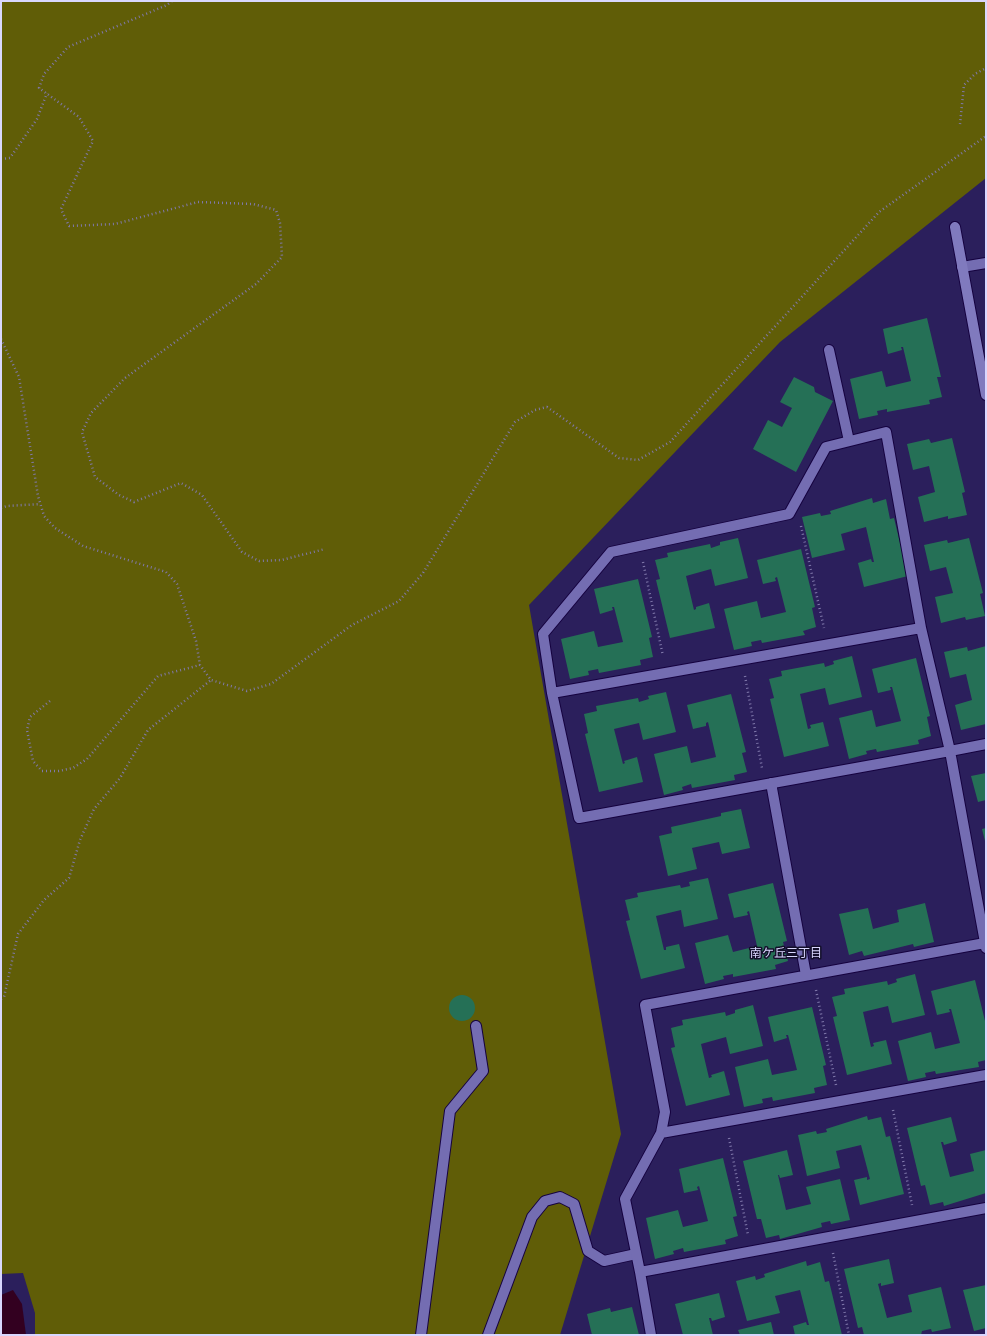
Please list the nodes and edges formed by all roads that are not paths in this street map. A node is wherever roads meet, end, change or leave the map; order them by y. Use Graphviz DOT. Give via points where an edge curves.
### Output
graph roads {
  1 [pos="955,228"];
  2 [pos="986,263"];
  3 [pos="962,267"];
  4 [pos="829,350"];
  5 [pos="986,395"];
  6 [pos="849,441"];
  7 [pos="920,628"];
  8 [pos="552,693"];
  9 [pos="986,744"];
  10 [pos="950,751"];
  11 [pos="768,784"];
  12 [pos="986,945"];
  13 [pos="810,975"];
  14 [pos="476,1026"];
  15 [pos="986,1075"];
  16 [pos="661,1133"];
  17 [pos="986,1208"];
  18 [pos="636,1254"];
  19 [pos="640,1272"];
  20 [pos="421,1335"];
  21 [pos="488,1335"];
  22 [pos="651,1335"];
  1 -- 3 [label="street"];
  2 -- 3 [label="street"];
  3 -- 5 [label="street"];
  4 -- 6 [label="street"];
  6 -- 7 [label="street" via="886,432"];
  6 -- 8 [label="street" via="826,447 789,514 611,552 543,634"];
  7 -- 8 [label="street"];
  7 -- 10 [label="street"];
  8 -- 11 [label="street" via="579,818"];
  9 -- 10 [label="street"];
  10 -- 11 [label="street"];
  10 -- 12 [label="street"];
  11 -- 13 [label="street"];
  12 -- 13 [label="street"];
  13 -- 16 [label="street" via="645,1005 665,1112"];
  14 -- 20 [label="street" via="483,1071 450,1111"];
  15 -- 16 [label="street"];
  16 -- 18 [label="street" via="624,1199"];
  17 -- 19 [label="street"];
  18 -- 19 [label="street"];
  18 -- 21 [label="street" via="604,1261 588,1251 574,1204 560,1197 545,1201 532,1217"];
  19 -- 22 [label="street"];
}
